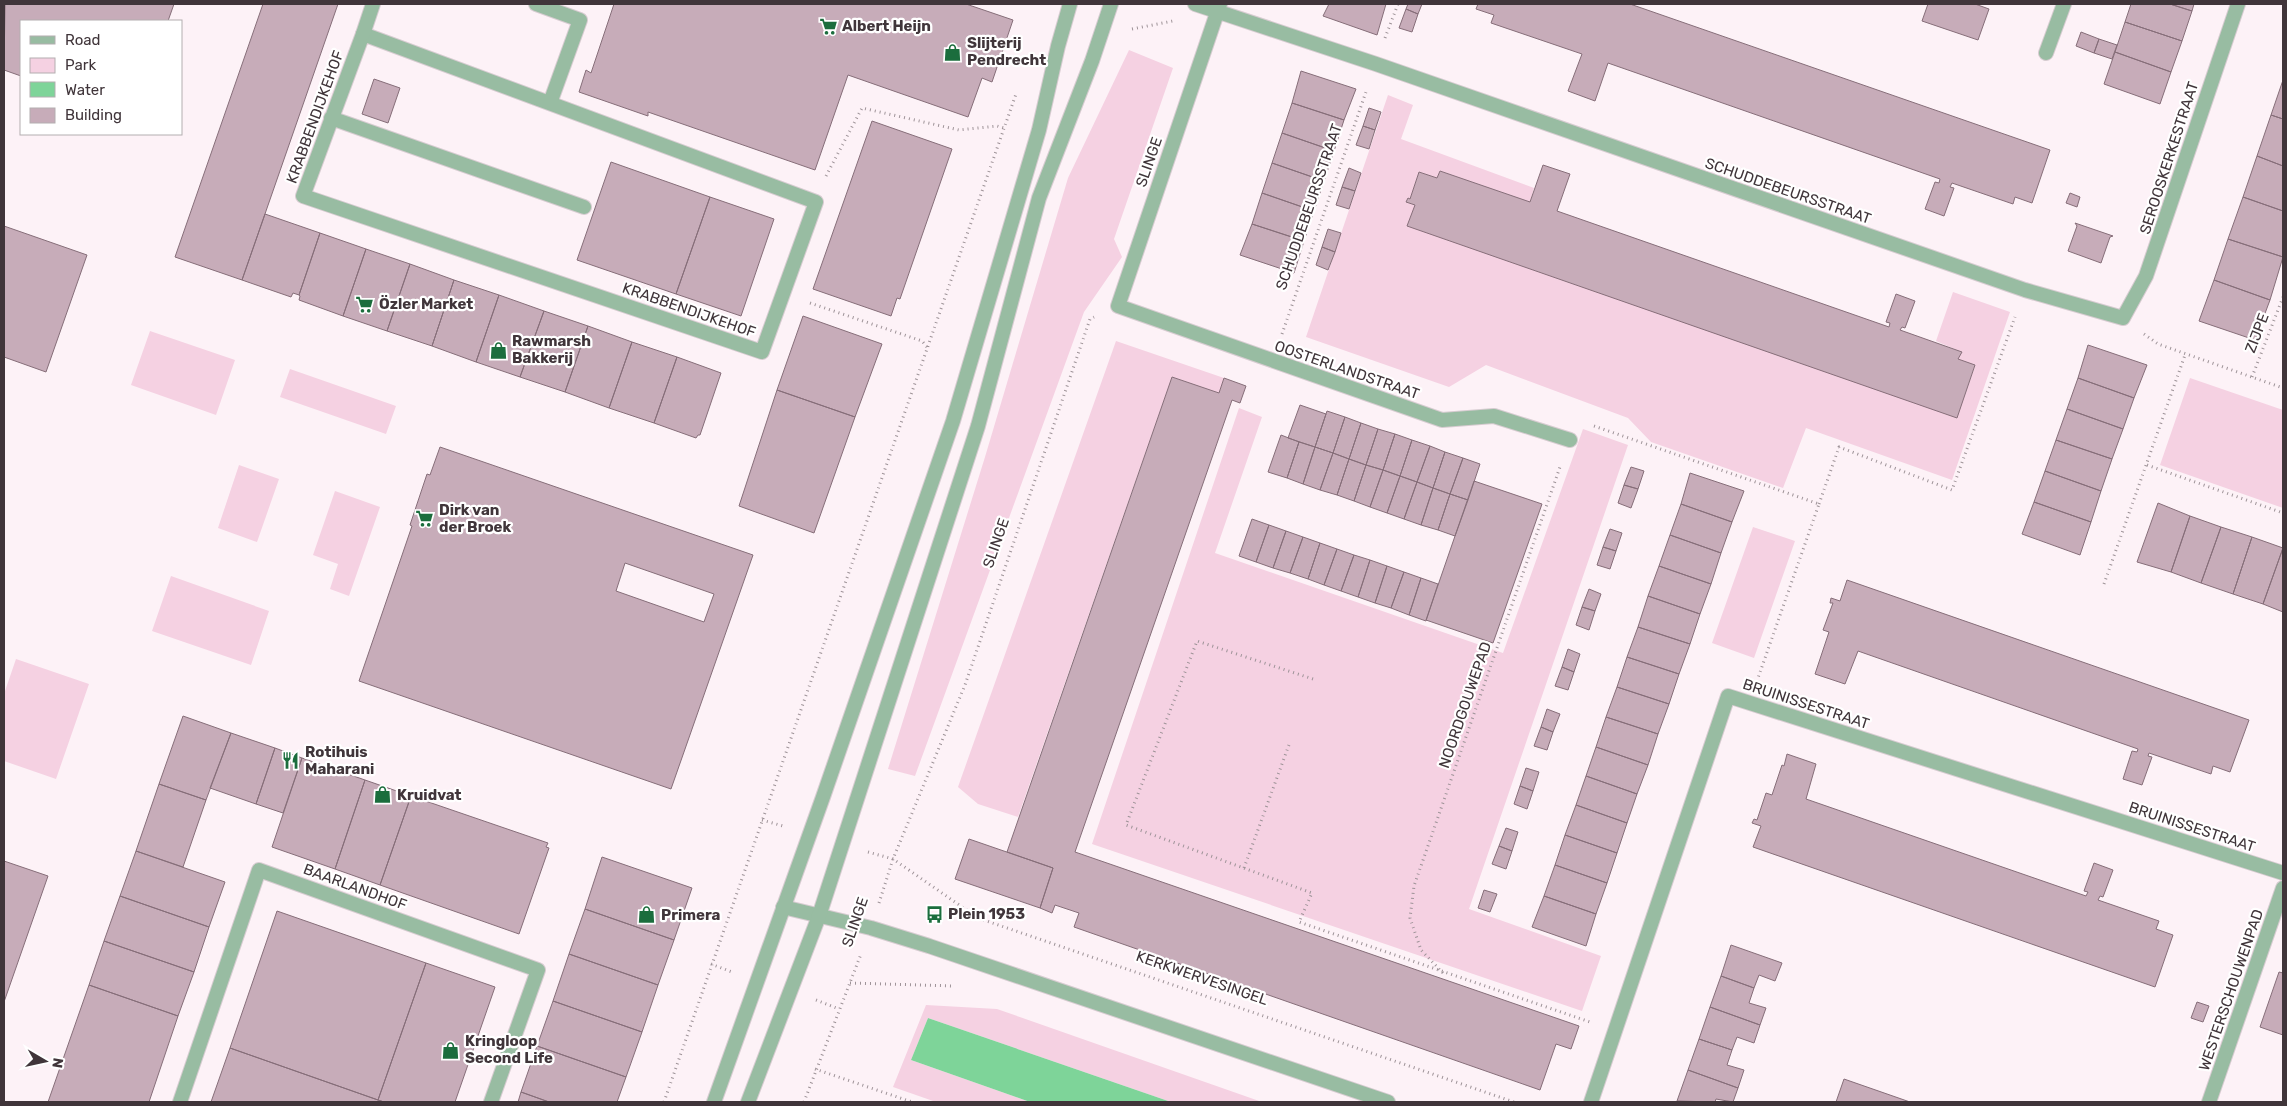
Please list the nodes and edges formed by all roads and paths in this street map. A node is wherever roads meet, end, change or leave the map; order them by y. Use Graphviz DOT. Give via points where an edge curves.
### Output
graph roads {
  1 [pos="373,4"];
  2 [pos="536,4"];
  3 [pos="1070,4"];
  4 [pos="1111,4"];
  5 [pos="1195,4"];
  6 [pos="1398,4"];
  7 [pos="2064,4"];
  8 [pos="2238,4"];
  9 [pos="1218,8"];
  10 [pos="1124,30"];
  11 [pos="363,34"];
  12 [pos="2046,53"];
  13 [pos="1376,64"];
  14 [pos="1017,91"];
  15 [pos="550,103"];
  16 [pos="331,118"];
  17 [pos="1004,128"];
  18 [pos="825,179"];
  19 [pos="584,207"];
  20 [pos="2025,290"];
  21 [pos="784,292"];
  22 [pos="2283,298"];
  23 [pos="1118,306"];
  24 [pos="2123,318"];
  25 [pos="928,347"];
  26 [pos="2185,354"];
  27 [pos="1273,361"];
  28 [pos="2252,378"];
  29 [pos="2283,388"];
  30 [pos="1570,440"];
  31 [pos="2147,464"];
  32 [pos="1819,504"];
  33 [pos="2283,513"];
  34 [pos="2104,584"];
  35 [pos="1313,679"];
  36 [pos="1750,703"];
  37 [pos="1290,742"];
  38 [pos="892,859"];
  39 [pos="1244,868"];
  40 [pos="2283,873"];
  41 [pos="2283,888"];
  42 [pos="728,899"];
  43 [pos="733,899"];
  44 [pos="783,907"];
  45 [pos="819,916"];
  46 [pos="871,928"];
  47 [pos="1443,972"];
  48 [pos="850,984"];
  49 [pos="956,986"];
  50 [pos="1614,1030"];
  51 [pos="815,1069"];
  52 [pos="180,1102"];
  53 [pos="491,1102"];
  54 [pos="664,1102"];
  55 [pos="714,1102"];
  56 [pos="748,1102"];
  57 [pos="804,1102"];
  58 [pos="912,1102"];
  59 [pos="1388,1102"];
  60 [pos="1514,1102"];
  61 [pos="1591,1102"];
  62 [pos="2209,1102"];
  1 -- 11 [label="street, KRABBENDIJKEHOF"];
  2 -- 15 [label="street" via="580,20"];
  3 -- 44 [label="street" via="1039,130 953,421"];
  4 -- 45 [label="street" via="1038,198 978,426"];
  5 -- 9 [label="street, SCHUDDEBEURSSTRAAT"];
  6 -- 13 [label="path, SCHUDDEBEURSSTRAAT"];
  7 -- 12 [label="street"];
  8 -- 24 [label="street, SEROOSKERKESTRAAT" via="2146,276"];
  9 -- 10 [label="path"];
  9 -- 13 [label="street, SCHUDDEBEURSSTRAAT"];
  9 -- 23 [label="street, SLINGE"];
  11 -- 15 [label="street, KRABBENDIJKEHOF"];
  11 -- 16 [label="street, KRABBENDIJKEHOF"];
  13 -- 20 [label="street, SCHUDDEBEURSSTRAAT"];
  13 -- 27 [label="path, SCHUDDEBEURSSTRAAT"];
  14 -- 17 [label="path"];
  15 -- 21 [label="street, KRABBENDIJKEHOF" via="816,202"];
  16 -- 19 [label="street"];
  16 -- 21 [label="street, KRABBENDIJKEHOF" via="303,196 762,352"];
  17 -- 18 [label="path" via="959,130 862,108"];
  17 -- 25 [label="path"];
  20 -- 24 [label="street, SCHUDDEBEURSSTRAAT"];
  20 -- 32 [label="path" via="1952,490 1839,448"];
  21 -- 25 [label="path" via="922,341"];
  22 -- 28 [label="path, ZIJPE"];
  23 -- 27 [label="street, OOSTERLANDSTRAAT"];
  23 -- 38 [label="path, SLINGE" via="1090,319 965,685"];
  24 -- 26 [label="path" via="2158,344"];
  25 -- 43 [label="path"];
  26 -- 28 [label="path"];
  26 -- 31 [label="path"];
  27 -- 30 [label="street, OOSTERLANDSTRAAT" via="1442,420 1494,416"];
  28 -- 29 [label="path"];
  30 -- 32 [label="path, NOORDGOUWEPAD" via="1576,420"];
  30 -- 47 [label="path, NOORDGOUWEPAD" via="1414,886 1410,918 1421,950"];
  31 -- 33 [label="path"];
  31 -- 34 [label="path"];
  32 -- 36 [label="path"];
  35 -- 39 [label="path" via="1197,641 1126,825"];
  36 -- 40 [label="street, BRUINISSESTRAAT"];
  36 -- 50 [label="street, BRUINISSESTRAAT" via="1728,696"];
  37 -- 39 [label="path"];
  38 -- 46 [label="path, SLINGE"];
  38 -- 60 [label="path, KERKWERVESINGEL" via="978,918"];
  39 -- 47 [label="path" via="1312,893 1299,922"];
  41 -- 62 [label="street, WESTERSCHOUWENPAD"];
  42 -- 43 [label="path"];
  43 -- 54 [label="path"];
  44 -- 45 [label="street"];
  44 -- 55 [label="street"];
  45 -- 46 [label="street"];
  45 -- 56 [label="street"];
  46 -- 48 [label="path, SLINGE"];
  46 -- 59 [label="street"];
  47 -- 50 [label="path"];
  48 -- 49 [label="path"];
  48 -- 51 [label="path, SLINGE"];
  50 -- 61 [label="street, BRUINISSESTRAAT"];
  51 -- 57 [label="path, SLINGE"];
  51 -- 58 [label="path"];
  52 -- 53 [label="street, BAARLANDHOF" via="259,870 538,970"];
}
